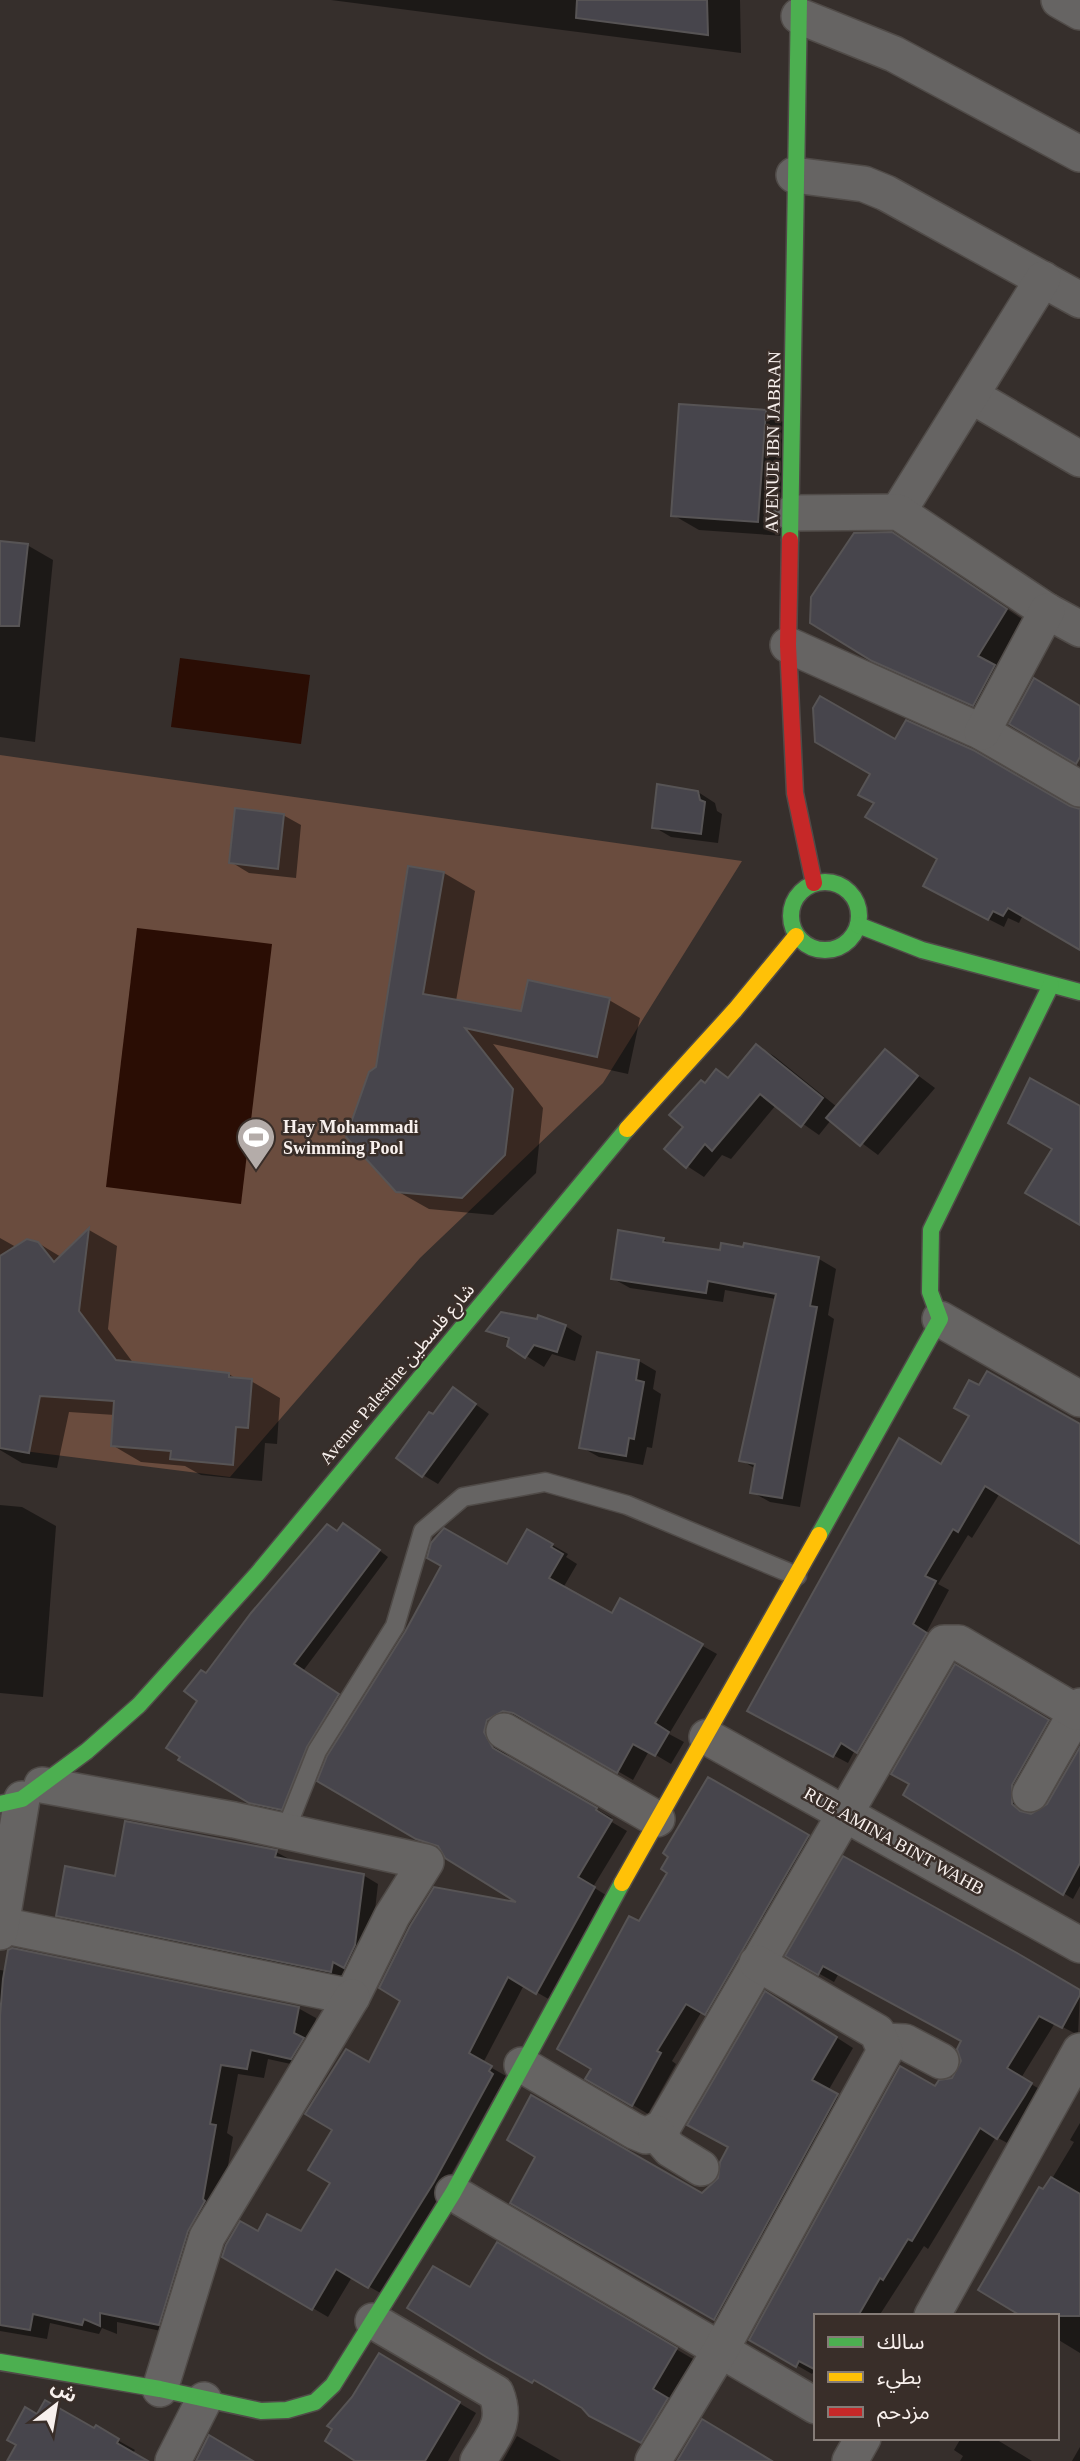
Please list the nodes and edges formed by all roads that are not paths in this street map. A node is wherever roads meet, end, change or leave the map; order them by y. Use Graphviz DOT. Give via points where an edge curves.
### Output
graph roads {
  1 [pos="1059,0"];
  2 [pos="799,8"];
  3 [pos="1080,12"];
  4 [pos="1080,154"];
  5 [pos="794,175"];
  6 [pos="1043,279"];
  7 [pos="1080,300"];
  8 [pos="972,396"];
  9 [pos="1080,459"];
  10 [pos="898,512"];
  11 [pos="792,513"];
  12 [pos="1047,611"];
  13 [pos="1080,629"];
  14 [pos="788,645"];
  15 [pos="982,732"];
  16 [pos="1080,789"];
  17 [pos="814,883"];
  18 [pos="858,925"];
  19 [pos="796,936"];
  20 [pos="1070,983"];
  21 [pos="940,1319"];
  22 [pos="1080,1399"];
  23 [pos="797,1576"];
  24 [pos="1078,1709"];
  25 [pos="504,1731"];
  26 [pos="707,1737"];
  27 [pos="1030,1794"];
  28 [pos="21,1796"];
  29 [pos="846,1814"];
  30 [pos="657,1819"];
  31 [pos="285,1832"];
  32 [pos="1,1928"];
  33 [pos="1080,1945"];
  34 [pos="757,1963"];
  35 [pos="352,1997"];
  36 [pos="883,2041"];
  37 [pos="1080,2051"];
  38 [pos="941,2061"];
  39 [pos="522,2065"];
  40 [pos="656,2133"];
  41 [pos="701,2168"];
  42 [pos="453,2193"];
  43 [pos="933,2314"];
  44 [pos="373,2321"];
  45 [pos="720,2351"];
  46 [pos="0,2361"];
  47 [pos="160,2389"];
  48 [pos="204,2400"];
  49 [pos="814,2405"];
  50 [pos="862,2440"];
  51 [pos="173,2461"];
  52 [pos="478,2461"];
  53 [pos="653,2461"];
  54 [pos="850,2461"];
  1 -- 3 [label="street"];
  2 -- 4 [label="street"];
  2 -- 5 [label="street, AVENUE IBN JABRAN"];
  5 -- 6 [label="street" via="864,184"];
  5 -- 11 [label="street, AVENUE IBN JABRAN"];
  6 -- 7 [label="street"];
  6 -- 8 [label="street"];
  8 -- 9 [label="street"];
  8 -- 10 [label="street"];
  10 -- 11 [label="street"];
  10 -- 12 [label="street"];
  11 -- 14 [label="street, AVENUE IBN JABRAN"];
  12 -- 13 [label="street"];
  12 -- 15 [label="street"];
  14 -- 15 [label="street"];
  14 -- 17 [label="street, AVENUE IBN JABRAN" via="795,793"];
  15 -- 16 [label="street"];
  17 -- 18 [label="street" via="838,885 848,891 857,904"];
  17 -- 19 [label="street" via="795,898 790,922"];
  18 -- 19 [label="street" via="850,939 837,948 821,950"];
  18 -- 20 [label="street" via="922,950"];
  19 -- 28 [label="street, Avenue Palestine شارع فلسطين" via="590,1170 258,1573 139,1705 87,1751"];
  20 -- 21 [label="street" via="931,1230 930,1292"];
  21 -- 22 [label="street"];
  21 -- 23 [label="street"];
  23 -- 26 [label="street"];
  23 -- 31 [label="lane" via="627,1505 545,1482 463,1497 423,1531 395,1626 317,1751"];
  24 -- 27 [label="street"];
  24 -- 29 [label="street" via="959,1643 944,1643"];
  25 -- 30 [label="street"];
  26 -- 29 [label="street, RUE AMINA BINT WAHB"];
  26 -- 30 [label="street"];
  28 -- 31 [label="street"];
  28 -- 32 [label="street"];
  29 -- 33 [label="street, RUE AMINA BINT WAHB"];
  29 -- 34 [label="street"];
  30 -- 39 [label="street"];
  31 -- 35 [label="street" via="426,1862 392,1916"];
  32 -- 35 [label="street"];
  34 -- 36 [label="street" via="877,2032"];
  34 -- 40 [label="street"];
  35 -- 47 [label="street" via="207,2237"];
  36 -- 38 [label="street" via="905,2042"];
  36 -- 45 [label="street" via="885,2050 870,2083"];
  37 -- 43 [label="street"];
  39 -- 40 [label="street" via="634,2132"];
  39 -- 42 [label="street"];
  40 -- 41 [label="street" via="670,2149"];
  42 -- 44 [label="street"];
  42 -- 45 [label="street"];
  44 -- 48 [label="street" via="333,2385 315,2403 261,2411"];
  44 -- 52 [label="street" via="496,2393 501,2422"];
  45 -- 49 [label="street"];
  45 -- 53 [label="street"];
  46 -- 47 [label="street"];
  47 -- 48 [label="street"];
  48 -- 51 [label="street"];
  50 -- 54 [label="street"];
}
